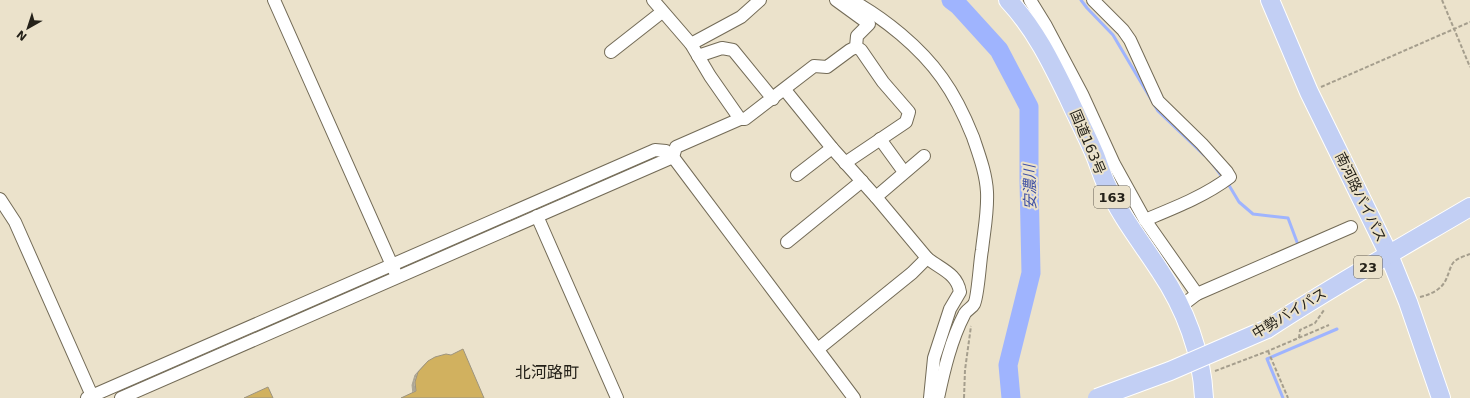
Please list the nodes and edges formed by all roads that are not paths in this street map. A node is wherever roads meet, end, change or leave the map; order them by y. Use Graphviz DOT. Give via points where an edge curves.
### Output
graph roads {
  1 [pos="274,0"];
  2 [pos="652,0"];
  3 [pos="760,0"];
  4 [pos="836,0"];
  5 [pos="851,0"];
  6 [pos="1008,0"];
  7 [pos="1030,0"];
  8 [pos="1093,0"];
  9 [pos="1270,0"];
  10 [pos="662,12"];
  11 [pos="690,44"];
  12 [pos="856,47"];
  13 [pos="611,52"];
  14 [pos="698,56"];
  15 [pos="785,90"];
  16 [pos="773,99"];
  17 [pos="740,119"];
  18 [pos="880,139"];
  19 [pos="832,148"];
  20 [pos="924,156"];
  21 [pos="673,157"];
  22 [pos="845,163"];
  23 [pos="904,172"];
  24 [pos="796,175"];
  25 [pos="862,181"];
  26 [pos="876,197"];
  27 [pos="0,199"];
  28 [pos="1470,207"];
  29 [pos="537,216"];
  30 [pos="1145,220"];
  31 [pos="1351,227"];
  32 [pos="787,242"];
  33 [pos="1389,255"];
  34 [pos="928,258"];
  35 [pos="392,265"];
  36 [pos="397,277"];
  37 [pos="1197,294"];
  38 [pos="1180,307"];
  39 [pos="818,349"];
  40 [pos="91,397"];
  41 [pos="121,398"];
  42 [pos="617,398"];
  43 [pos="854,398"];
  44 [pos="930,398"];
  45 [pos="938,398"];
  46 [pos="1097,398"];
  47 [pos="1204,398"];
  48 [pos="1441,398"];
  1 -- 35 [label="street"];
  2 -- 10 [label="street"];
  3 -- 11 [label="street" via="741,17"];
  4 -- 12 [label="street" via="870,24 857,36"];
  5 -- 45 [label="street" via="910,43 943,79 958,104 982,163 987,192 986,215 975,303 965,313 954,338"];
  6 -- 38 [label="highway, 国道163号 / 163" via="1036,35 1050,59 1095,155 1106,185"];
  7 -- 30 [label="street" via="1079,87 1114,164"];
  8 -- 30 [label="street" via="1130,40 1158,101 1227,172 1226,180 1178,206"];
  9 -- 33 [label="highway, 南河路バイパス" via="1309,92"];
  10 -- 11 [label="street"];
  10 -- 13 [label="street"];
  11 -- 14 [label="street"];
  12 -- 15 [label="street" via="827,67 814,66"];
  12 -- 18 [label="street" via="861,50 908,112 906,122"];
  14 -- 16 [label="street" via="722,48 733,50"];
  14 -- 17 [label="street"];
  15 -- 16 [label="street"];
  15 -- 19 [label="street"];
  16 -- 17 [label="street" via="746,119"];
  17 -- 21 [label="street" via="676,147"];
  18 -- 22 [label="street"];
  18 -- 23 [label="street"];
  19 -- 22 [label="street"];
  19 -- 24 [label="street"];
  20 -- 23 [label="street"];
  21 -- 29 [label="street"];
  21 -- 35 [label="street" via="666,150 655,150"];
  21 -- 39 [label="street"];
  22 -- 25 [label="street"];
  23 -- 26 [label="street"];
  25 -- 26 [label="street"];
  25 -- 32 [label="street"];
  26 -- 34 [label="street"];
  27 -- 40 [label="street" via="15,222"];
  28 -- 33 [label="highway, 中勢バイパス / 23"];
  29 -- 36 [label="street"];
  29 -- 42 [label="street"];
  30 -- 37 [label="street"];
  31 -- 37 [label="street"];
  33 -- 46 [label="highway, 中勢バイパス / 23, bridge" via="1333,287 1267,330 1170,371"];
  33 -- 48 [label="highway, 南河路バイパス"];
  34 -- 39 [label="street"];
  34 -- 44 [label="street" via="956,280 960,292 950,309 934,358"];
  35 -- 36 [label="street"];
  35 -- 40 [label="street"];
  36 -- 41 [label="street"];
  37 -- 38 [label="street"];
  38 -- 47 [label="highway, 国道163号 / 163" via="1195,344"];
  39 -- 43 [label="street"];
}
